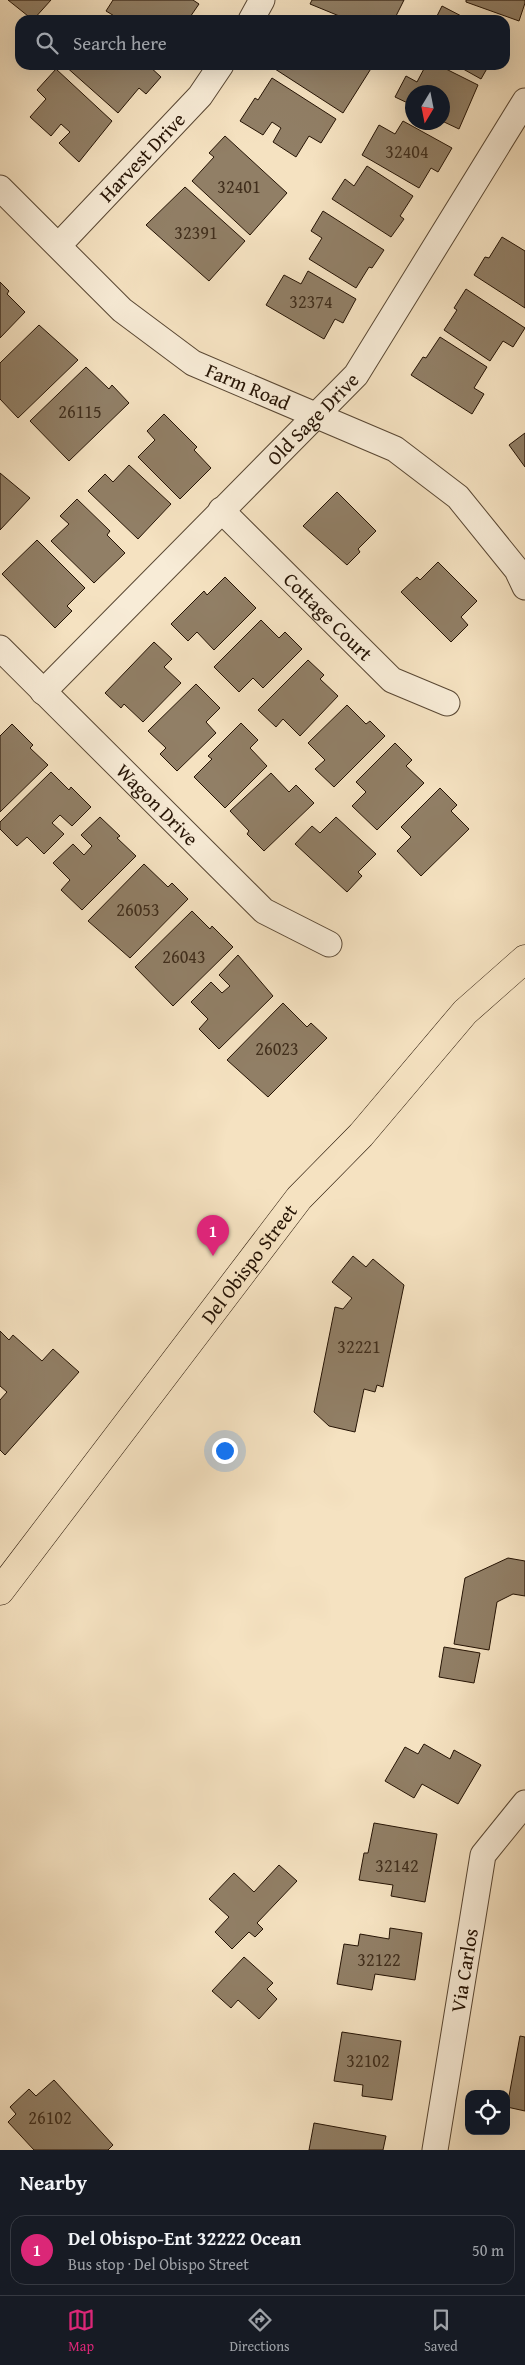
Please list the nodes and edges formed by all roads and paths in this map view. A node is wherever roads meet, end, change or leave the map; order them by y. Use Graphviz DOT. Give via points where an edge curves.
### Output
graph roads {
  1 [pos="262,0"];
  2 [pos="254,15"];
  3 [pos="218,70"];
  4 [pos="525,101"];
  5 [pos="0,188"];
  6 [pos="59,245"];
  7 [pos="316,414"];
  8 [pos="221,510"];
  9 [pos="525,587"];
  10 [pos="0,648"];
  11 [pos="43,692"];
  12 [pos="447,703"];
  13 [pos="329,944"];
  14 [pos="525,959"];
  15 [pos="0,1592"];
  16 [pos="525,1803"];
  17 [pos="435,2150"];
  1 -- 2 [label="street"];
  3 -- 6 [label="street, Harvest Drive" via="200,96"];
  4 -- 7 [label="street, Old Sage Drive" via="356,375"];
  5 -- 6 [label="street, Farm Road"];
  6 -- 7 [label="street, Farm Road" via="122,310 193,363"];
  7 -- 8 [label="street, Old Sage Drive"];
  7 -- 9 [label="street, Farm Road" via="395,449 458,497 516,570"];
  8 -- 11 [label="street, Old Sage Drive"];
  8 -- 12 [label="street, Cottage Court" via="392,680"];
  10 -- 11 [label="street, Wagon Drive"];
  11 -- 13 [label="street, Wagon Drive" via="264,911"];
  14 -- 15 [label="main road, Del Obispo Street" via="465,1012 361,1136 299,1198"];
  16 -- 17 [label="street, Via Carlos" via="483,1855"];
}
